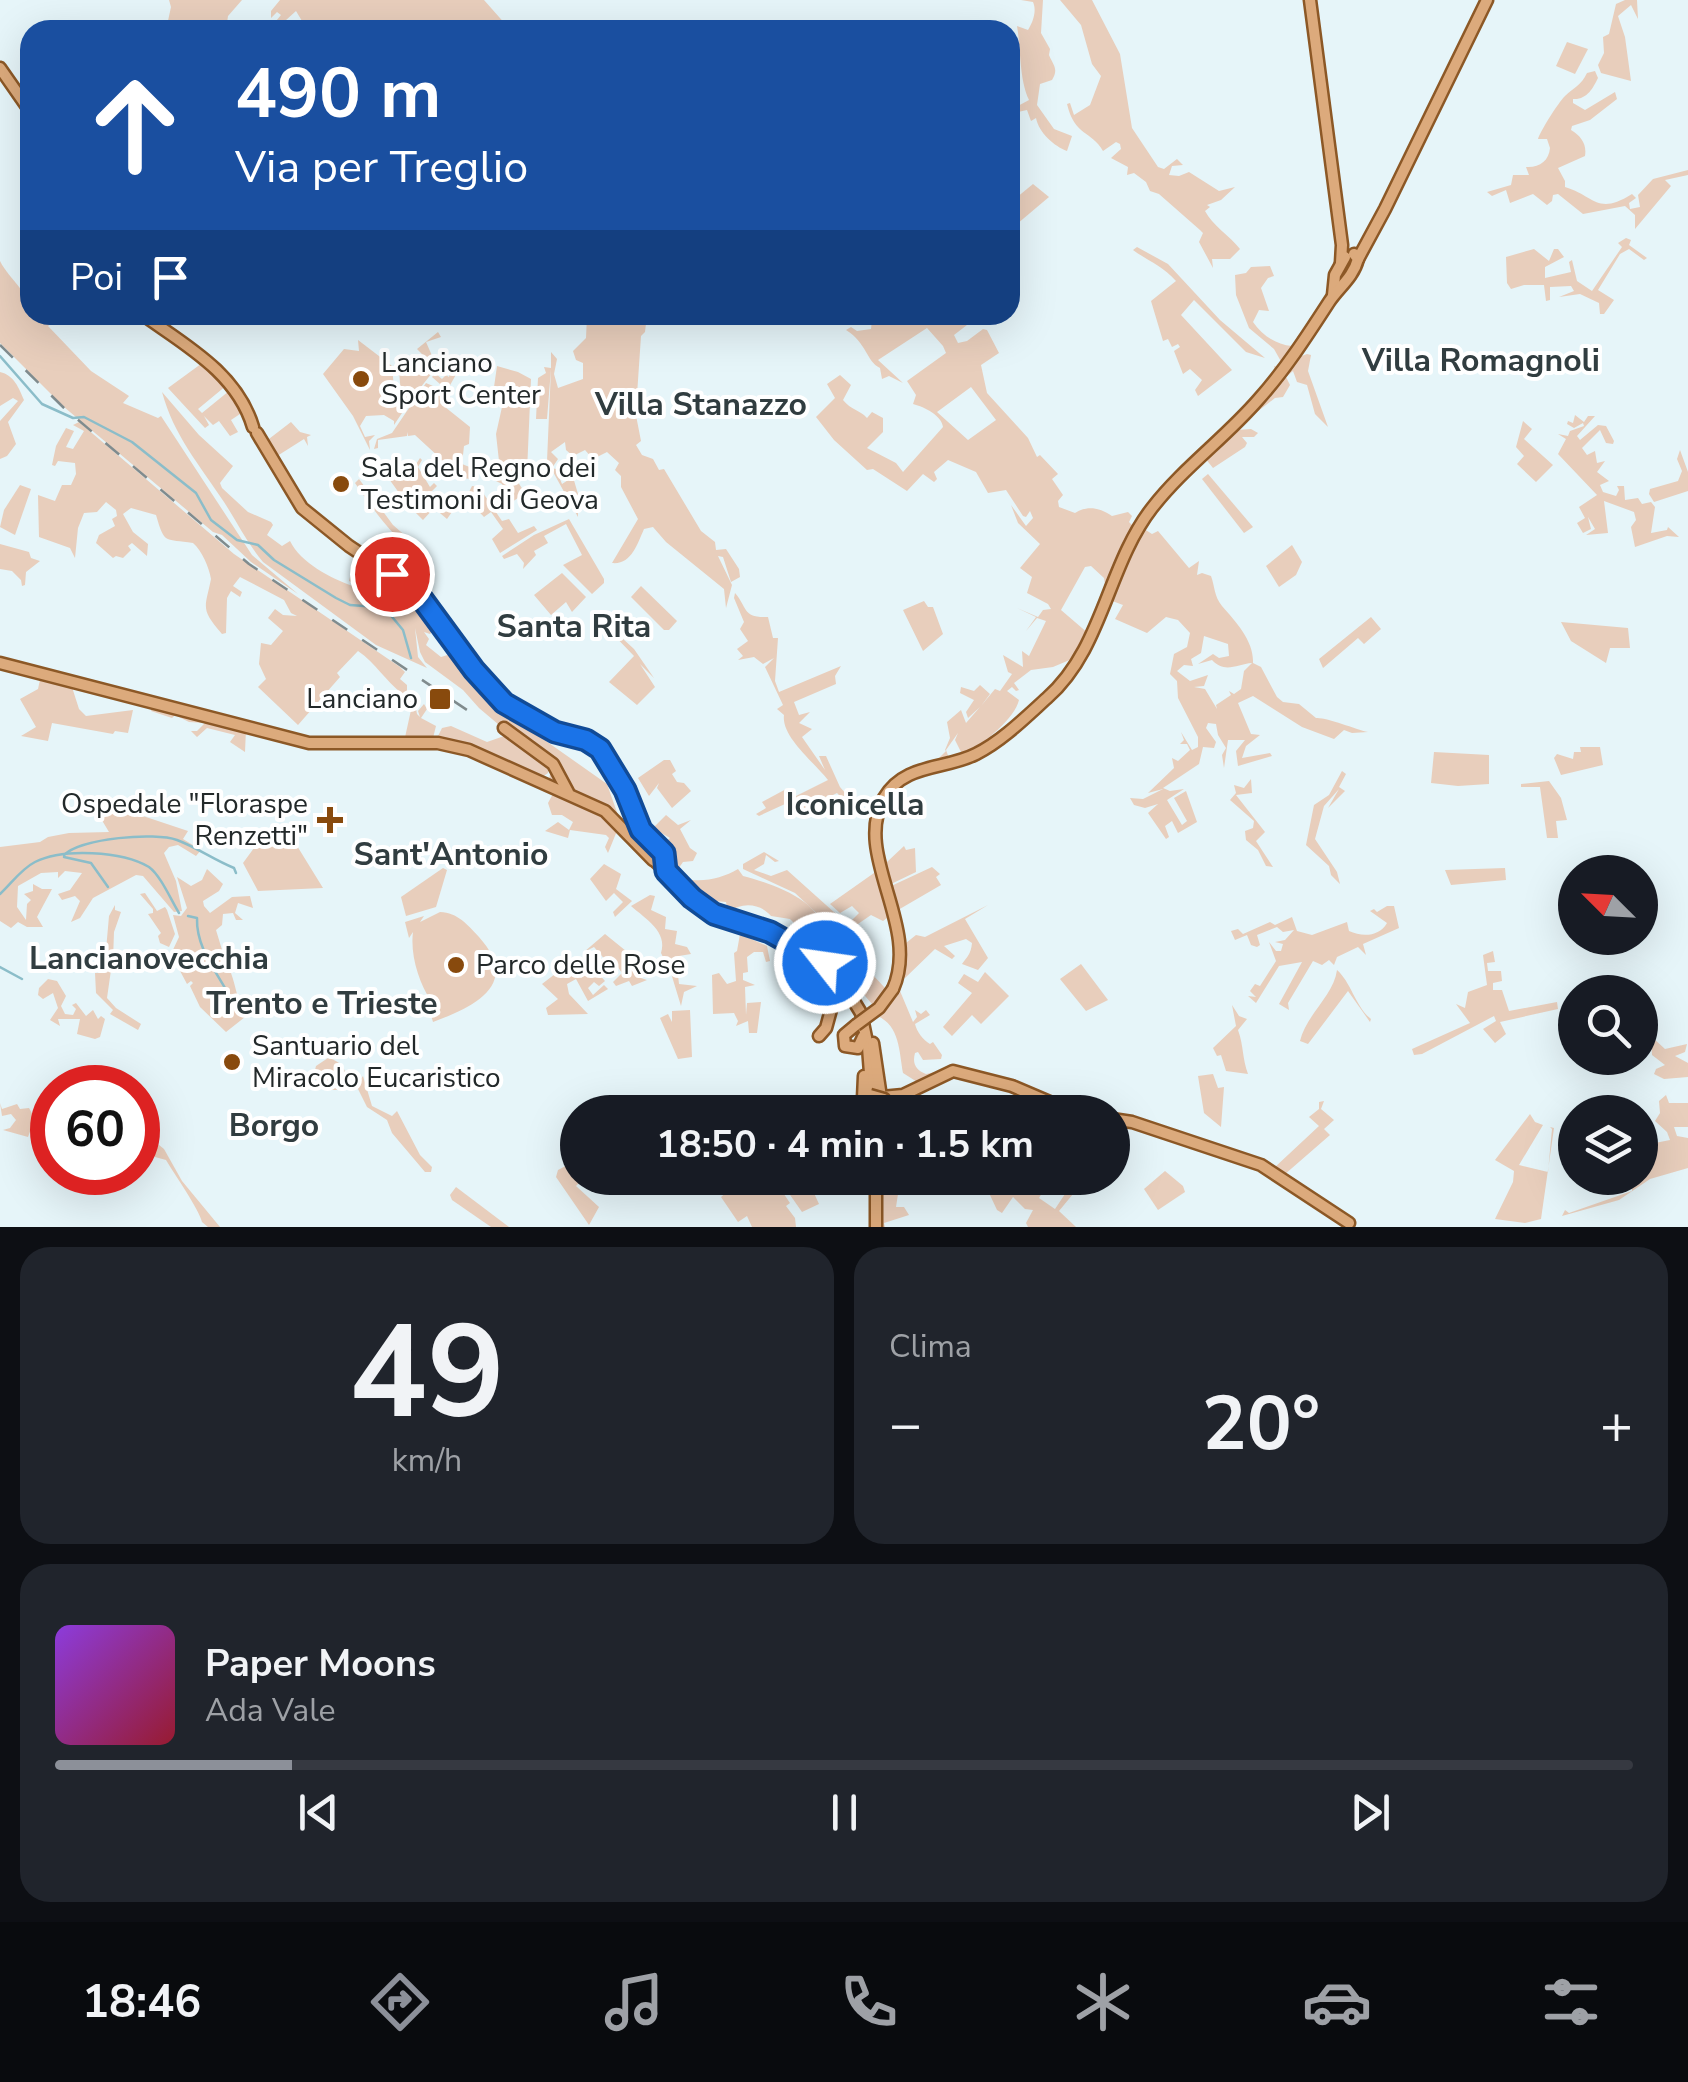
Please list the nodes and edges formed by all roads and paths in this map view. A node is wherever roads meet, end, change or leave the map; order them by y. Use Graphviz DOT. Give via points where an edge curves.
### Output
graph roads {
  1 [pos="1310,0"];
  2 [pos="1487,0"];
  3 [pos="0,68"];
  4 [pos="20,97"];
  5 [pos="1353,252"];
  6 [pos="1336,287"];
  7 [pos="157,325"];
  8 [pos="0,663"];
  9 [pos="503,732"];
  10 [pos="551,780"];
  11 [pos="654,852"];
  12 [pos="844,997"];
  13 [pos="860,1013"];
  14 [pos="861,1031"];
  15 [pos="820,1036"];
  16 [pos="870,1095"];
  17 [pos="878,1095"];
  18 [pos="879,1095"];
  19 [pos="903,1095"];
  20 [pos="1028,1095"];
  21 [pos="1130,1122"];
  22 [pos="876,1195"];
  23 [pos="876,1195"];
  24 [pos="1349,1222"];
  25 [pos="876,1223"];
  1 -- 5 [label="main road"];
  2 -- 5 [label="main road" via="1386,209"];
  3 -- 4 [label="main road"];
  5 -- 6 [label="main road" via="1341,263"];
  5 -- 6 [label="main road" via="1352,274"];
  6 -- 14 [label="main road, bridge" via="1278,376 1133,535 1080,658 1061,685 986,749 918,770 883,799 877,848 901,963 893,989"];
  7 -- 11 [label="main road" via="207,360 234,392 302,508 415,590 504,703 600,749"];
  8 -- 10 [label="main road" via="309,743 438,743 531,780"];
  9 -- 10 [label="main road" via="548,760"];
  10 -- 11 [label="main road" via="610,815"];
  11 -- 12 [label="main road" via="700,905 815,956 838,975"];
  12 -- 13 [label="main road"];
  12 -- 14 [label="main road" via="831,1012 834,1022"];
  12 -- 15 [label="main road"];
  13 -- 14 [label="main road"];
  13 -- 18 [label="main road" via="873,1045"];
  14 -- 16 [label="main road"];
  14 -- 17 [label="main road"];
  19 -- 20 [label="main road" via="950,1071"];
  21 -- 24 [label="main road" via="1261,1166"];
  22 -- 25 [label="main road"];
  23 -- 25 [label="main road"];
}
